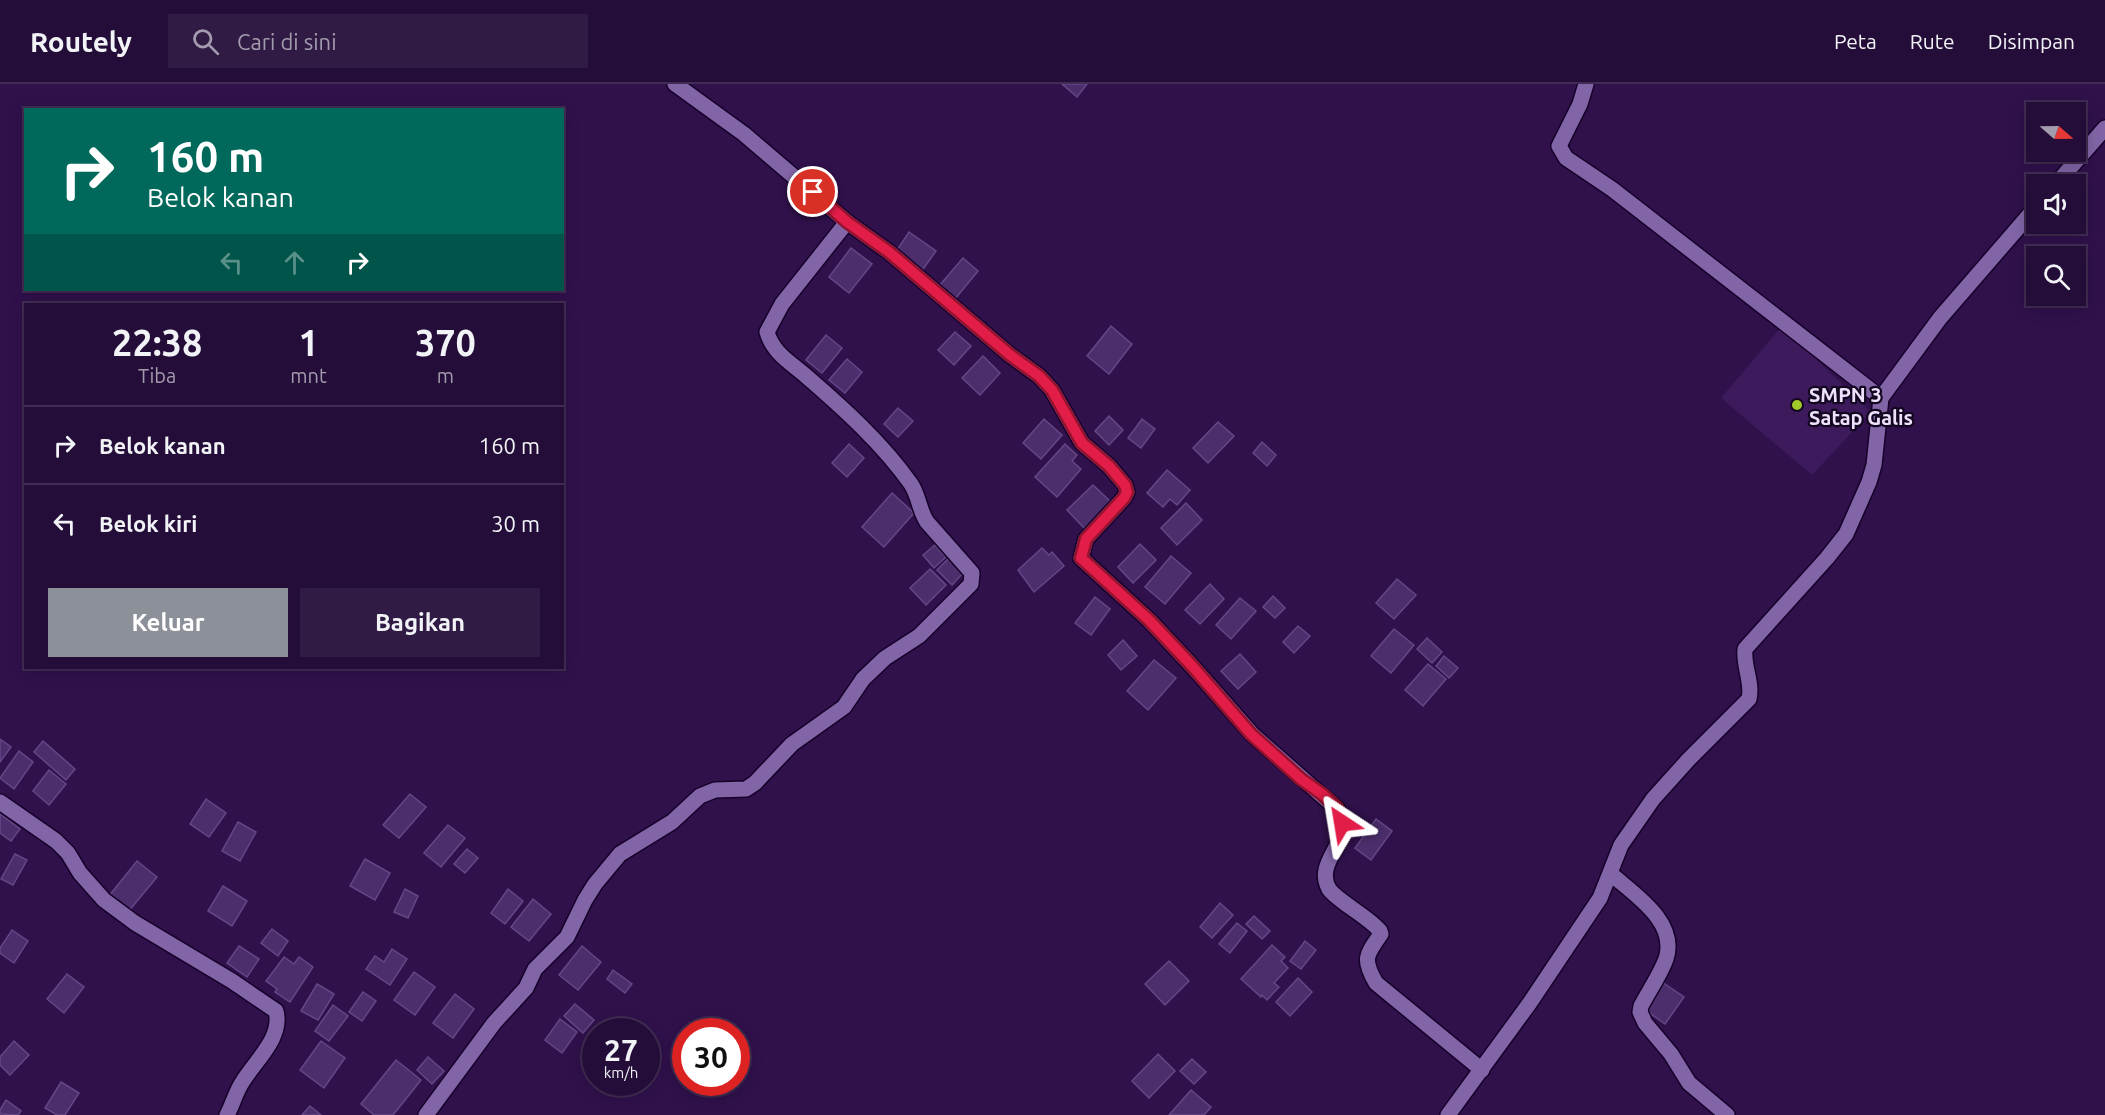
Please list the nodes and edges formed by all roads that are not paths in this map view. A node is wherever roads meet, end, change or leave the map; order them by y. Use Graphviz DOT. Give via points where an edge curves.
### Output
graph roads {
  1 [pos="675,84"];
  2 [pos="1586,84"];
  3 [pos="2105,128"];
  4 [pos="2065,174"];
  5 [pos="2026,219"];
  6 [pos="847,222"];
  7 [pos="1881,398"];
  8 [pos="0,802"];
  9 [pos="1611,874"];
  10 [pos="1482,1070"];
  11 [pos="227,1115"];
  12 [pos="426,1115"];
  13 [pos="1449,1115"];
  14 [pos="1727,1115"];
  1 -- 6 [label="street" via="744,134"];
  2 -- 7 [label="street" via="1558,146 1566,158 1612,189"];
  3 -- 4 [label="street"];
  5 -- 7 [label="street" via="1940,318"];
  6 -- 10 [label="street" via="1039,376 1052,390 1082,443 1125,485 1124,498 1086,539 1081,558 1149,620 1251,734 1337,808 1341,834 1325,877 1330,890 1380,931 1367,953 1370,973 1376,983"];
  6 -- 12 [label="street" via="782,304 767,332 770,343 891,459 913,486 927,522 972,573 971,584 919,636 885,658 863,679 844,707 792,744 754,783 746,789 715,790 700,796 672,822 620,854 595,884 567,937 535,969 526,988 494,1023"];
  7 -- 9 [label="street" via="1874,465 1846,534 1749,643 1744,658 1749,699 1653,799 1621,845"];
  8 -- 11 [label="street" via="56,841 104,900 276,1011 277,1028 271,1042 241,1083"];
  9 -- 10 [label="street" via="1600,898"];
  9 -- 14 [label="street" via="1646,904 1663,926 1668,944 1665,960 1641,1006 1645,1023 1689,1083"];
  10 -- 13 [label="street"];
}
